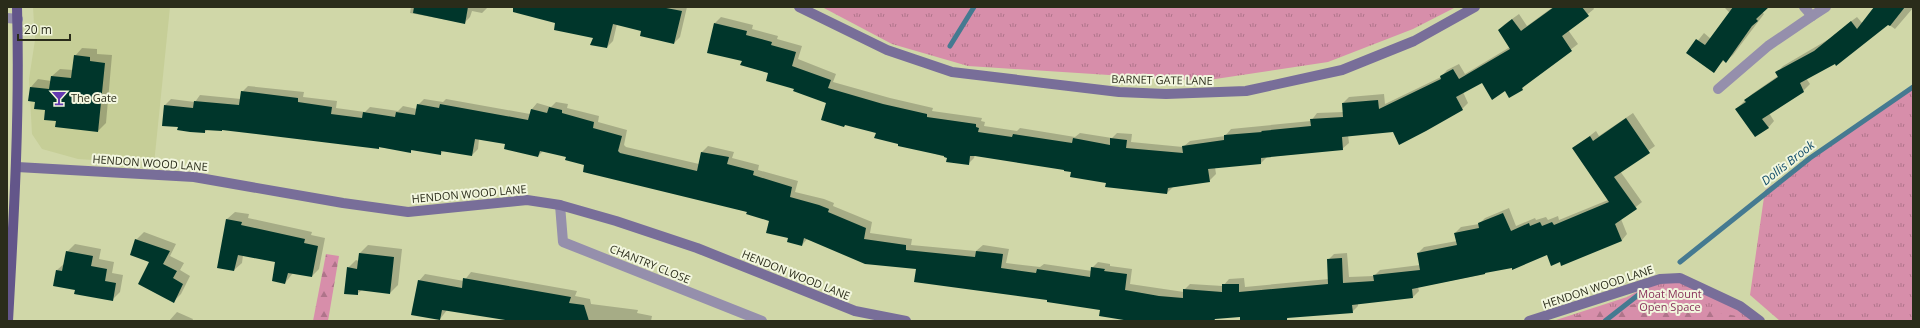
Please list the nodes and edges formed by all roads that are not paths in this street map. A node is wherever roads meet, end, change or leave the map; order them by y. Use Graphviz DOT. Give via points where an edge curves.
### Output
graph roads {
  1 [pos="17,7"];
  2 [pos="799,7"];
  3 [pos="1475,7"];
  4 [pos="1804,7"];
  5 [pos="1826,7"];
  6 [pos="1812,16"];
  7 [pos="7,18"];
  8 [pos="18,19"];
  9 [pos="1718,89"];
  10 [pos="17,167"];
  11 [pos="560,206"];
  12 [pos="8,321"];
  13 [pos="762,321"];
  14 [pos="906,321"];
  15 [pos="1529,321"];
  16 [pos="1760,321"];
  1 -- 8 [label="main road"];
  2 -- 3 [label="main road, BARNET GATE LANE" via="887,50 952,72 1119,92 1166,94 1246,91 1342,70 1414,41"];
  4 -- 6 [label="street"];
  5 -- 6 [label="street"];
  6 -- 9 [label="street" via="1768,46"];
  7 -- 8 [label="street"];
  8 -- 10 [label="main road"];
  10 -- 11 [label="main road, HENDON WOOD LANE" via="194,177 408,212 527,200"];
  10 -- 12 [label="main road"];
  11 -- 13 [label="street, CHANTRY CLOSE" via="563,242"];
  11 -- 14 [label="main road, HENDON WOOD LANE" via="616,221 697,248 855,312"];
  15 -- 16 [label="main road, HENDON WOOD LANE" via="1660,279 1680,278 1740,306"];
}
